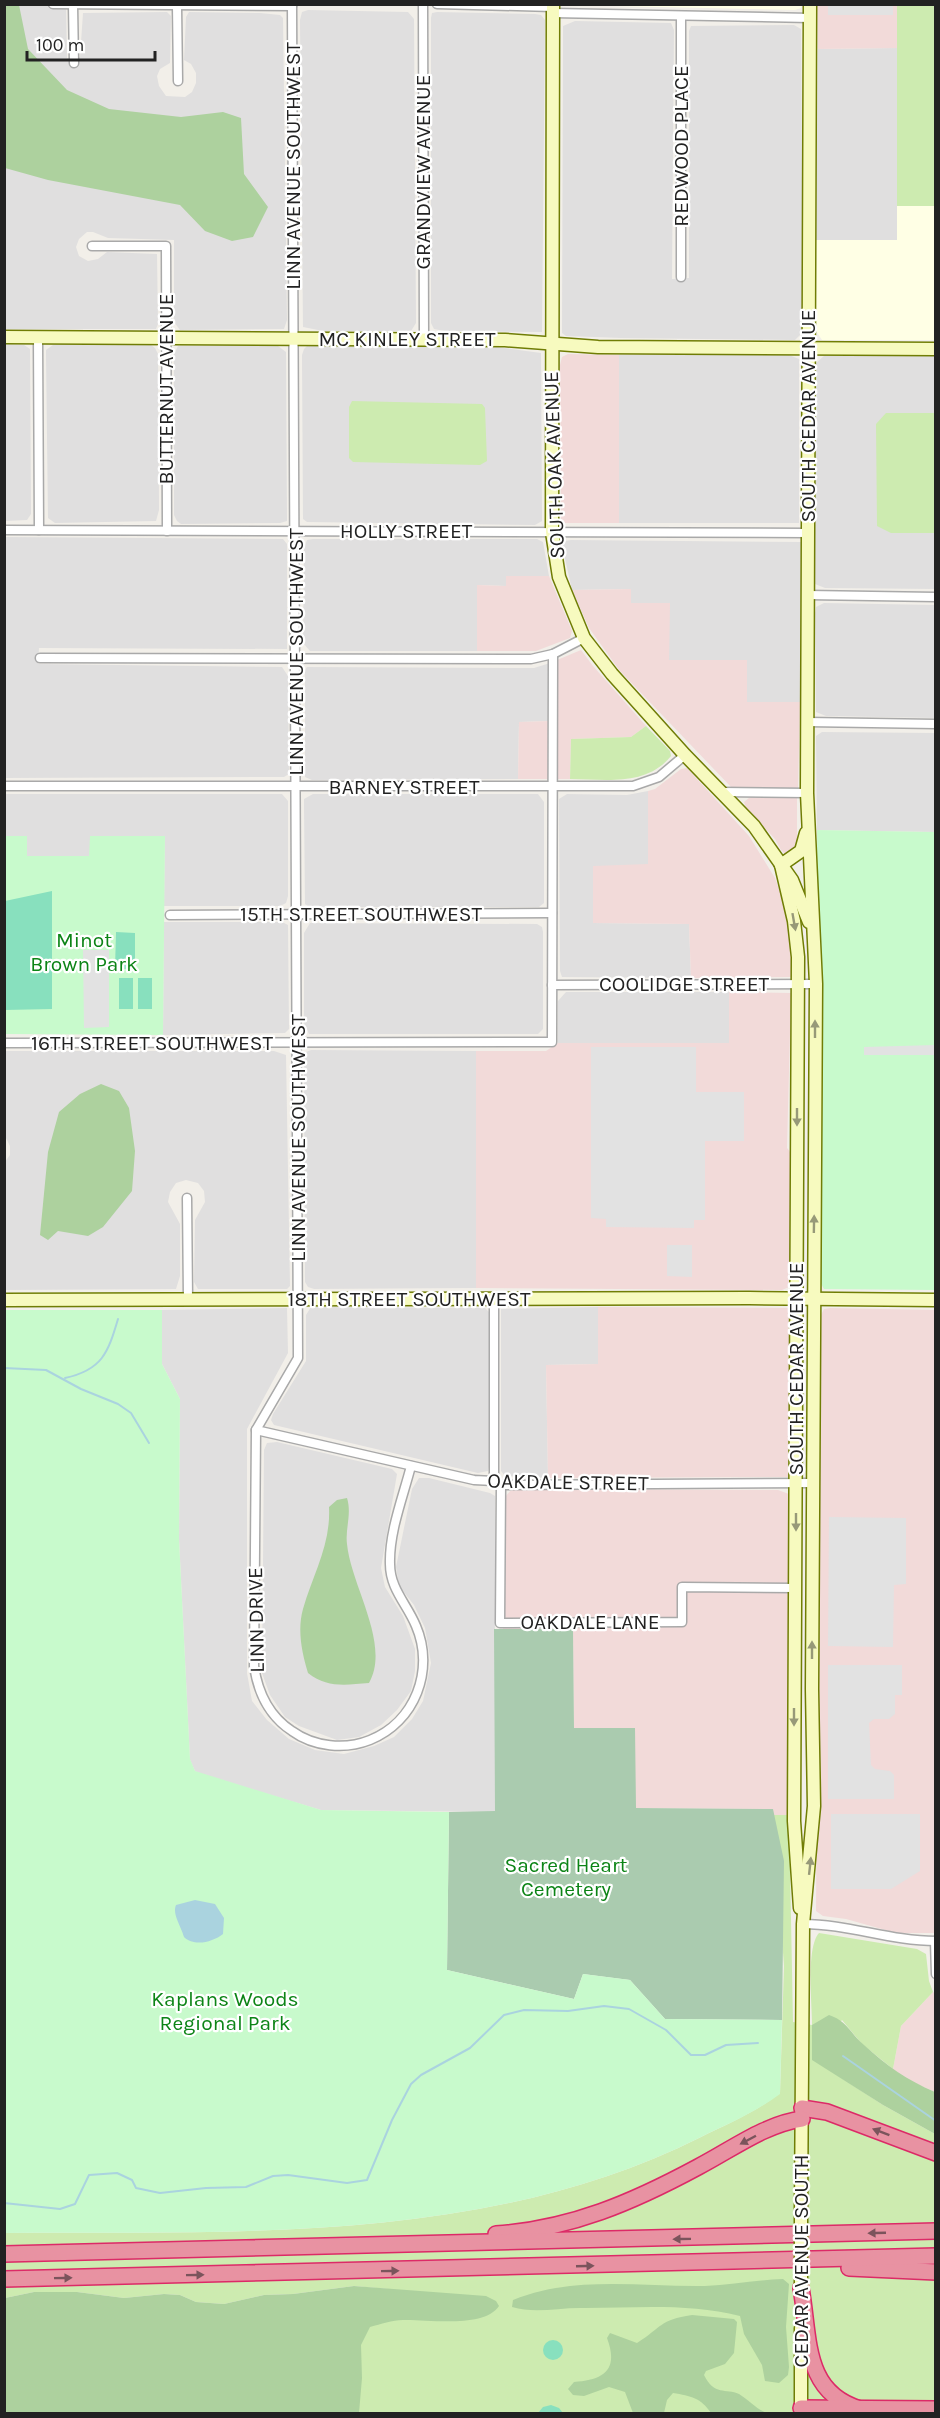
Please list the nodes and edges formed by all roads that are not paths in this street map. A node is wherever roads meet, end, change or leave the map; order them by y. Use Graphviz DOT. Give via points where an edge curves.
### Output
graph roads {
  1 [pos="53,4"];
  2 [pos="423,4"];
  3 [pos="437,4"];
  4 [pos="810,4"];
  5 [pos="73,5"];
  6 [pos="292,5"];
  7 [pos="177,6"];
  8 [pos="553,8"];
  9 [pos="681,16"];
  10 [pos="810,18"];
  11 [pos="74,63"];
  12 [pos="178,81"];
  13 [pos="92,246"];
  14 [pos="681,277"];
  15 [pos="4,337"];
  16 [pos="38,338"];
  17 [pos="166,338"];
  18 [pos="295,339"];
  19 [pos="424,339"];
  20 [pos="552,343"];
  21 [pos="809,348"];
  22 [pos="936,349"];
  23 [pos="4,530"];
  24 [pos="39,530"];
  25 [pos="167,531"];
  26 [pos="295,531"];
  27 [pos="552,532"];
  28 [pos="808,532"];
  29 [pos="808,595"];
  30 [pos="936,597"];
  31 [pos="584,638"];
  32 [pos="553,654"];
  33 [pos="40,658"];
  34 [pos="296,659"];
  35 [pos="807,722"];
  36 [pos="936,724"];
  37 [pos="685,754"];
  38 [pos="4,786"];
  39 [pos="296,786"];
  40 [pos="552,787"];
  41 [pos="722,792"];
  42 [pos="807,793"];
  43 [pos="808,827"];
  44 [pos="781,865"];
  45 [pos="552,913"];
  46 [pos="297,914"];
  47 [pos="170,915"];
  48 [pos="813,947"];
  49 [pos="798,984"];
  50 [pos="816,984"];
  51 [pos="552,985"];
  52 [pos="297,1042"];
  53 [pos="4,1043"];
  54 [pos="187,1198"];
  55 [pos="796,1298"];
  56 [pos="188,1299"];
  57 [pos="298,1299"];
  58 [pos="494,1299"];
  59 [pos="813,1299"];
  60 [pos="4,1300"];
  61 [pos="936,1300"];
  62 [pos="256,1430"];
  63 [pos="411,1466"];
  64 [pos="498,1483"];
  65 [pos="796,1483"];
  66 [pos="813,1483"];
  67 [pos="795,1588"];
  68 [pos="802,1924"];
  69 [pos="935,1941"];
  70 [pos="936,1974"];
  71 [pos="802,2114"];
  72 [pos="936,2153"];
  73 [pos="936,2231"];
  74 [pos="302,2248"];
  75 [pos="4,2254"];
  76 [pos="936,2256"];
  77 [pos="705,2263"];
  78 [pos="936,2272"];
  79 [pos="4,2279"];
  80 [pos="801,2288"];
  81 [pos="860,2409"];
  82 [pos="936,2409"];
  83 [pos="801,2411"];
  1 -- 5 [label="street"];
  2 -- 19 [label="street, GRANDVIEW AVENUE"];
  3 -- 8 [label="street"];
  4 -- 10 [label="main road, SOUTH CEDAR AVENUE"];
  5 -- 7 [label="street"];
  5 -- 11 [label="street"];
  6 -- 7 [label="street"];
  6 -- 18 [label="street, LINN AVENUE SOUTHWEST"];
  7 -- 12 [label="street"];
  8 -- 9 [label="street"];
  8 -- 20 [label="main road, SOUTH OAK AVENUE"];
  9 -- 10 [label="street"];
  9 -- 14 [label="street, REDWOOD PLACE"];
  10 -- 21 [label="main road, SOUTH CEDAR AVENUE"];
  13 -- 17 [label="street, BUTTERNUT AVENUE" via="166,246"];
  15 -- 16 [label="main road, MC KINLEY STREET"];
  16 -- 17 [label="main road, MC KINLEY STREET"];
  16 -- 24 [label="street"];
  17 -- 18 [label="main road, MC KINLEY STREET"];
  17 -- 25 [label="street, BUTTERNUT AVENUE"];
  18 -- 19 [label="main road, MC KINLEY STREET"];
  18 -- 26 [label="street, LINN AVENUE SOUTHWEST"];
  19 -- 20 [label="main road, MC KINLEY STREET"];
  20 -- 21 [label="main road, MC KINLEY STREET" via="598,347"];
  20 -- 27 [label="main road, SOUTH OAK AVENUE"];
  21 -- 22 [label="main road, MC KINLEY STREET"];
  21 -- 28 [label="main road, SOUTH CEDAR AVENUE"];
  23 -- 24 [label="street, HOLLY STREET"];
  24 -- 25 [label="street, HOLLY STREET"];
  25 -- 26 [label="street, HOLLY STREET"];
  26 -- 27 [label="street, HOLLY STREET"];
  26 -- 34 [label="street, LINN AVENUE SOUTHWEST"];
  27 -- 28 [label="street, HOLLY STREET"];
  27 -- 31 [label="main road, SOUTH OAK AVENUE" via="559,577"];
  28 -- 29 [label="main road, SOUTH CEDAR AVENUE"];
  29 -- 30 [label="street"];
  29 -- 35 [label="main road, SOUTH CEDAR AVENUE"];
  31 -- 32 [label="street"];
  31 -- 37 [label="main road, SOUTH OAK AVENUE"];
  32 -- 34 [label="street" via="531,659"];
  32 -- 40 [label="street"];
  33 -- 34 [label="street"];
  34 -- 39 [label="street, LINN AVENUE SOUTHWEST"];
  35 -- 36 [label="street"];
  35 -- 42 [label="main road, SOUTH CEDAR AVENUE"];
  37 -- 40 [label="street, BARNEY STREET" via="650,783"];
  37 -- 41 [label="main road, SOUTH OAK AVENUE"];
  38 -- 39 [label="street, BARNEY STREET"];
  39 -- 40 [label="street, BARNEY STREET"];
  39 -- 46 [label="street, LINN AVENUE SOUTHWEST"];
  40 -- 45 [label="street"];
  41 -- 42 [label="street"];
  41 -- 44 [label="main road, SOUTH OAK AVENUE" via="754,826"];
  42 -- 43 [label="main road, SOUTH CEDAR AVENUE"];
  43 -- 44 [label="main road, SOUTH CEDAR AVENUE" via="801,851"];
  43 -- 48 [label="main road, SOUTH CEDAR AVENUE"];
  44 -- 48 [label="main road, SOUTH OAK AVENUE" via="803,904"];
  44 -- 49 [label="main road, SOUTH CEDAR AVENUE, one-way" via="794,921"];
  45 -- 46 [label="street, 15TH STREET SOUTHWEST"];
  45 -- 51 [label="street"];
  46 -- 47 [label="street, 15TH STREET SOUTHWEST"];
  46 -- 52 [label="street, LINN AVENUE SOUTHWEST"];
  48 -- 50 [label="main road, SOUTH CEDAR AVENUE"];
  49 -- 50 [label="street, COOLIDGE STREET"];
  49 -- 51 [label="street, COOLIDGE STREET"];
  49 -- 55 [label="main road, SOUTH CEDAR AVENUE, one-way"];
  59 -- 50 [label="main road, SOUTH CEDAR AVENUE, one-way"];
  51 -- 52 [label="street, 16TH STREET SOUTHWEST" via="552,1042"];
  52 -- 53 [label="street, 16TH STREET SOUTHWEST"];
  52 -- 57 [label="street, LINN AVENUE SOUTHWEST"];
  54 -- 56 [label="street"];
  55 -- 58 [label="main road, 18TH STREET SOUTHWEST"];
  55 -- 59 [label="main road, 18TH STREET SOUTHWEST"];
  55 -- 65 [label="main road, SOUTH CEDAR AVENUE"];
  56 -- 57 [label="main road, 18TH STREET SOUTHWEST"];
  56 -- 60 [label="main road, 18TH STREET SOUTHWEST"];
  57 -- 58 [label="main road, 18TH STREET SOUTHWEST"];
  57 -- 62 [label="street" via="298,1358"];
  58 -- 64 [label="street"];
  59 -- 61 [label="main road, 18TH STREET SOUTHWEST"];
  59 -- 66 [label="main road, SOUTH CEDAR AVENUE"];
  62 -- 63 [label="street, OAKDALE STREET"];
  62 -- 63 [label="street, LINN DRIVE" via="256,1681 273,1714 293,1732 317,1743 346,1745 379,1736 408,1711 420,1687 424,1661 421,1638 395,1588 390,1564"];
  63 -- 64 [label="street, OAKDALE STREET"];
  64 -- 65 [label="street, OAKDALE STREET"];
  64 -- 67 [label="street, OAKDALE LANE" via="500,1623 682,1622 682,1587"];
  65 -- 66 [label="street, OAKDALE STREET"];
  65 -- 67 [label="main road, SOUTH CEDAR AVENUE, one-way"];
  68 -- 66 [label="main road, SOUTH CEDAR AVENUE, one-way" via="814,1806"];
  67 -- 68 [label="main road, SOUTH CEDAR AVENUE, one-way" via="794,1821"];
  68 -- 69 [label="street" via="833,1924 889,1938"];
  68 -- 71 [label="main road, SOUTH CEDAR AVENUE"];
  69 -- 70 [label="street"];
  72 -- 71 [label="highway, one-way" via="827,2112"];
  71 -- 74 [label="highway, one-way" via="620,2207 566,2224 510,2233"];
  71 -- 80 [label="main road, CEDAR AVENUE SOUTH, bridge"];
  73 -- 74 [label="highway, one-way"];
  74 -- 75 [label="highway"];
  76 -- 77 [label="highway"];
  77 -- 78 [label="highway"];
  79 -- 77 [label="highway, one-way"];
  80 -- 81 [label="highway" via="817,2377 839,2401"];
  80 -- 83 [label="main road, CEDAR AVENUE SOUTH"];
  81 -- 82 [label="highway"];
  81 -- 83 [label="highway"];
}
